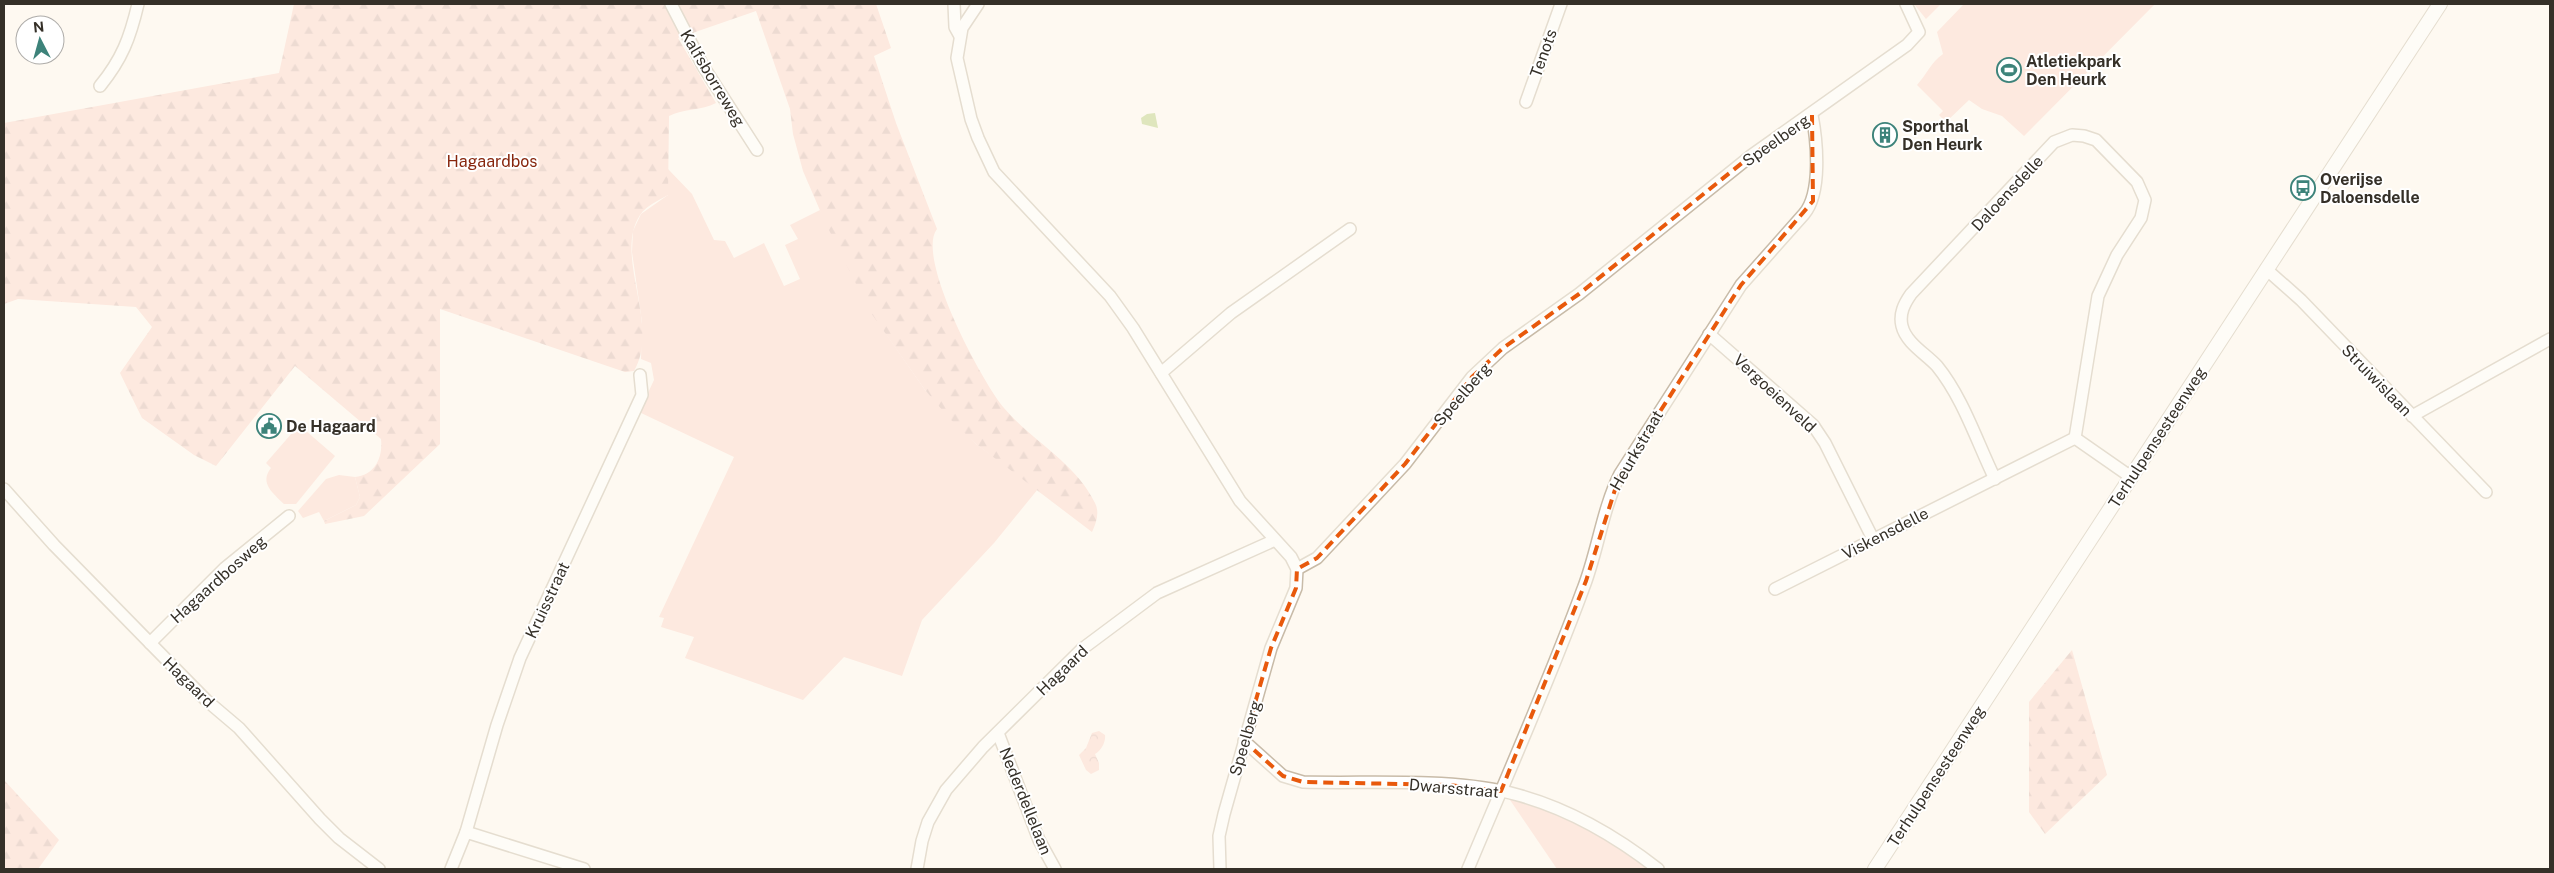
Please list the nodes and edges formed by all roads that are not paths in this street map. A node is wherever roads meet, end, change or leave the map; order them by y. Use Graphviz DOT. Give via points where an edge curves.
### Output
graph roads {
  1 [pos="138,4"];
  2 [pos="670,4"];
  3 [pos="954,4"];
  4 [pos="978,4"];
  5 [pos="1561,4"];
  6 [pos="1906,4"];
  7 [pos="2440,4"];
  8 [pos="960,36"];
  9 [pos="100,86"];
  10 [pos="1526,102"];
  11 [pos="1812,115"];
  12 [pos="758,150"];
  13 [pos="1350,229"];
  14 [pos="2266,269"];
  15 [pos="1709,334"];
  16 [pos="2550,339"];
  17 [pos="1161,373"];
  18 [pos="640,375"];
  19 [pos="2412,416"];
  20 [pos="2075,438"];
  21 [pos="2131,477"];
  22 [pos="1995,479"];
  23 [pos="4,489"];
  24 [pos="2486,492"];
  25 [pos="289,516"];
  26 [pos="1873,539"];
  27 [pos="1276,540"];
  28 [pos="1297,569"];
  29 [pos="1776,589"];
  30 [pos="150,643"];
  31 [pos="998,733"];
  32 [pos="1244,741"];
  33 [pos="1501,791"];
  34 [pos="466,832"];
  35 [pos="379,869"];
  36 [pos="451,869"];
  37 [pos="584,869"];
  38 [pos="917,869"];
  39 [pos="1054,869"];
  40 [pos="1220,869"];
  41 [pos="1468,869"];
  42 [pos="1658,869"];
  43 [pos="1875,869"];
  1 -- 9 [label="street" via="121,58"];
  2 -- 12 [label="street, Kalfsborreweg" via="702,66"];
  3 -- 8 [label="street" via="955,27"];
  4 -- 8 [label="street" via="968,16"];
  5 -- 10 [label="street, Tenots"];
  6 -- 11 [label="street, Speelberg" via="1919,32 1900,50"];
  7 -- 14 [label="main road, Terhulpensesteenweg"];
  8 -- 17 [label="street" via="957,58 965,98 994,172 1110,296"];
  11 -- 15 [label="street, Heurkstraat" via="1813,201 1752,271"];
  11 -- 28 [label="street, Speelberg" via="1752,155 1578,294 1504,348 1472,377 1405,464 1317,558"];
  13 -- 17 [label="street" via="1232,313"];
  14 -- 19 [label="street, Struiwislaan"];
  14 -- 21 [label="main road, Terhulpensesteenweg"];
  15 -- 26 [label="street, Vergoeienveld" via="1813,425"];
  15 -- 33 [label="street, Heurkstraat" via="1615,484 1583,590 1556,663"];
  16 -- 19 [label="street"];
  17 -- 27 [label="street" via="1240,501"];
  18 -- 34 [label="street, Kruisstraat" via="642,395 520,658"];
  19 -- 24 [label="street, Struiwislaan"];
  20 -- 21 [label="street"];
  20 -- 22 [label="street"];
  20 -- 22 [label="street, Daloensdelle" via="2098,296 2117,255 2142,218 2145,200 2137,182 2096,140 2072,135 2054,142 1911,294 1901,314 1905,334 1950,384"];
  21 -- 43 [label="main road, Terhulpensesteenweg"];
  22 -- 26 [label="street, Viskensdelle"];
  23 -- 30 [label="street, Hagaard"];
  25 -- 30 [label="street, Hagaardbosweg" via="225,568"];
  26 -- 29 [label="street, Viskensdelle"];
  27 -- 28 [label="street" via="1292,557"];
  27 -- 31 [label="street, Hagaard" via="1194,575 1141,604 1082,649"];
  28 -- 32 [label="street, Speelberg" via="1296,588 1271,648"];
  30 -- 35 [label="street, Hagaard" via="206,700 239,728 332,832"];
  31 -- 38 [label="street, Hagaard" via="955,777 936,804 922,841"];
  31 -- 39 [label="street, Nederdellelaan" via="1039,840"];
  32 -- 33 [label="street, Dwarsstraat" via="1283,776 1303,782 1448,785"];
  32 -- 40 [label="street, Speelberg" via="1219,836"];
  33 -- 41 [label="street, Heurkstraat"];
  33 -- 42 [label="street, Dwarsstraat" via="1557,809 1590,824"];
  34 -- 36 [label="street"];
  34 -- 37 [label="street"];
}
